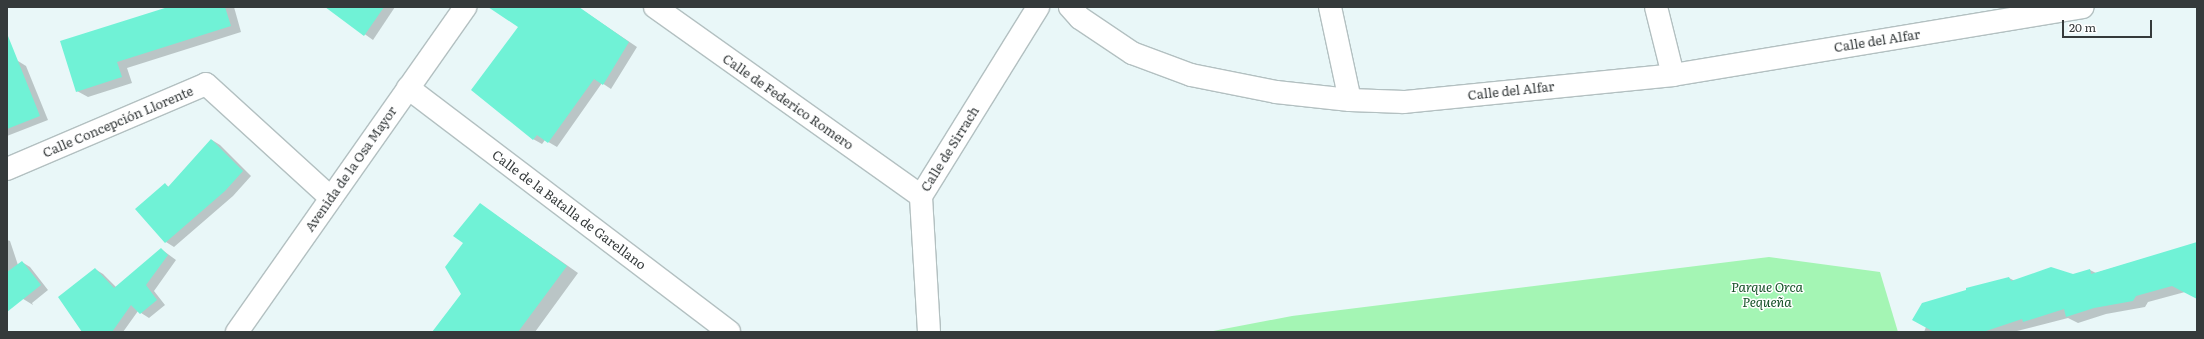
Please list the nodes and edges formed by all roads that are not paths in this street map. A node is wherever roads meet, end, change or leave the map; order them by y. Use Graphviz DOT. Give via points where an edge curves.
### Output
graph roads {
  1 [pos="465,7"];
  2 [pos="655,7"];
  3 [pos="1038,7"];
  4 [pos="1070,7"];
  5 [pos="1330,7"];
  6 [pos="1656,7"];
  7 [pos="2082,7"];
  8 [pos="1672,75"];
  9 [pos="408,88"];
  10 [pos="1350,100"];
  11 [pos="7,168"];
  12 [pos="921,196"];
  13 [pos="331,198"];
  14 [pos="237,332"];
  15 [pos="729,332"];
  16 [pos="929,332"];
  1 -- 9 [label="street, Avenida de la Osa Mayor"];
  2 -- 12 [label="street, Calle de Federico Romero"];
  3 -- 12 [label="street, Calle de Sirrach"];
  4 -- 10 [label="street, Calle del Alfar" via="1080,18 1132,53 1192,75 1276,92"];
  5 -- 10 [label="street"];
  6 -- 8 [label="street"];
  7 -- 8 [label="street, Calle del Alfar"];
  8 -- 10 [label="street, Calle del Alfar" via="1404,102"];
  9 -- 13 [label="street, Avenida de la Osa Mayor"];
  9 -- 15 [label="street, Calle de la Batalla de Garellano"];
  11 -- 13 [label="street, Calle Concepción Llorente" via="206,84"];
  12 -- 16 [label="street, Calle de Sirrach"];
  13 -- 14 [label="street, Avenida de la Osa Mayor"];
}
